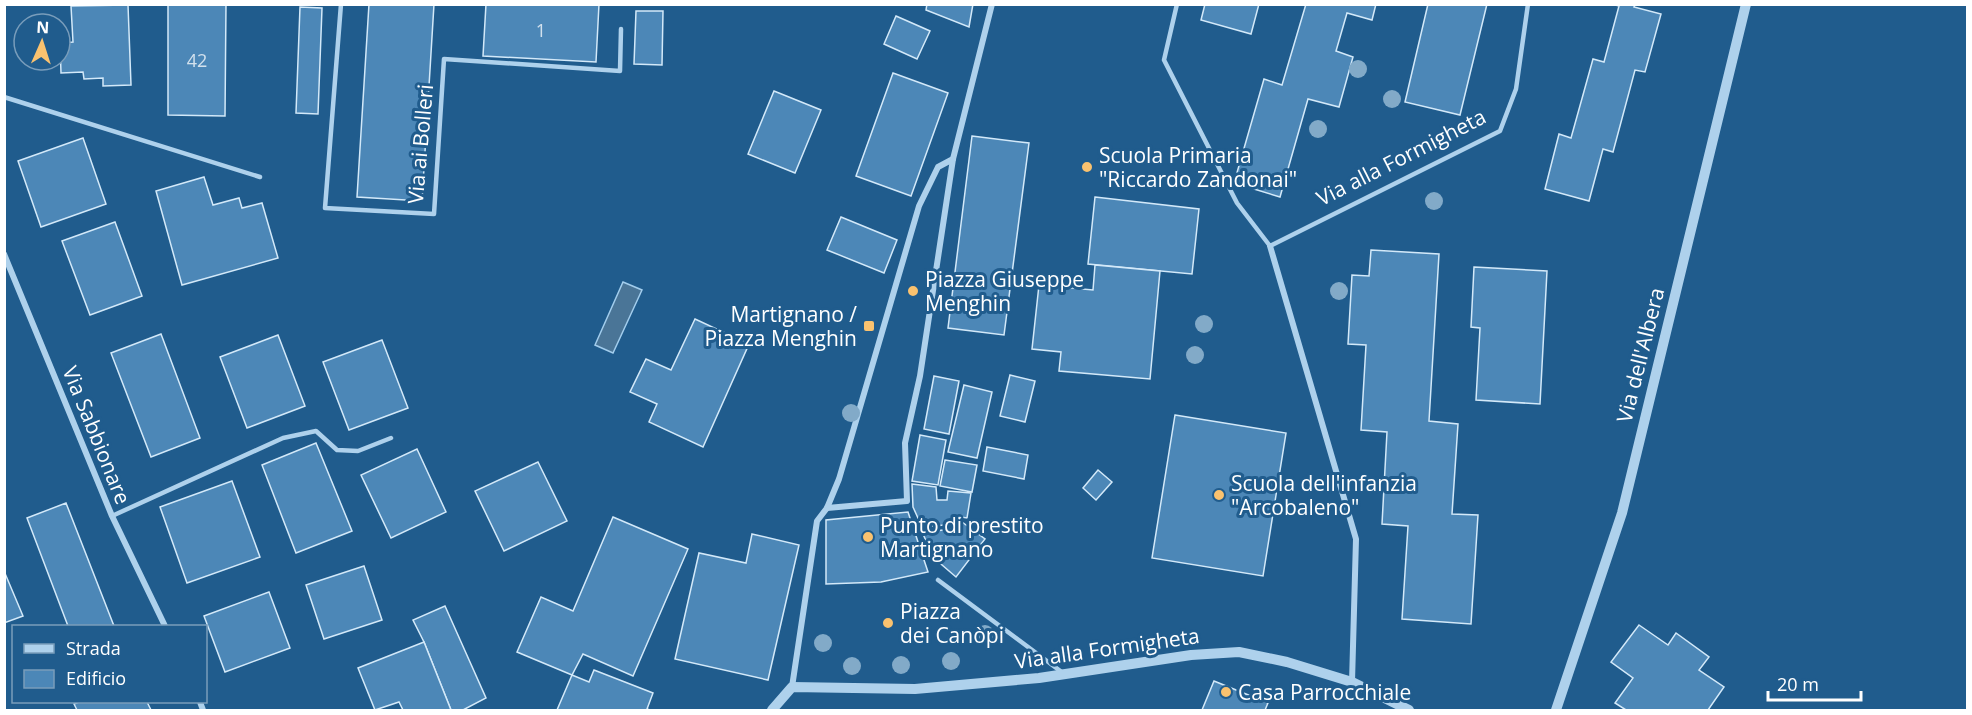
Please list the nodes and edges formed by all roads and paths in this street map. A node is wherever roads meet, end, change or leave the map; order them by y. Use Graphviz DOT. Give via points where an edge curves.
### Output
graph roads {
  1 [pos="341,4"];
  2 [pos="992,4"];
  3 [pos="1177,4"];
  4 [pos="1528,4"];
  5 [pos="1746,4"];
  6 [pos="621,29"];
  7 [pos="4,97"];
  8 [pos="953,159"];
  9 [pos="260,177"];
  10 [pos="1270,246"];
  11 [pos="4,254"];
  12 [pos="391,438"];
  13 [pos="827,508"];
  14 [pos="112,516"];
  15 [pos="938,580"];
  16 [pos="164,625"];
  17 [pos="1066,675"];
  18 [pos="1352,682"];
  19 [pos="792,687"];
  20 [pos="772,711"];
  21 [pos="1409,711"];
  22 [pos="1556,711"];
  1 -- 6 [label="lane, Via ai Bolleri" via="325,208 434,214 444,59 620,71"];
  2 -- 8 [label="street"];
  3 -- 10 [label="lane" via="1164,60 1237,203"];
  4 -- 10 [label="lane, Via alla Formigheta" via="1516,89 1500,131"];
  5 -- 22 [label="street, Via dell'Albera" via="1622,513"];
  7 -- 9 [label="lane"];
  8 -- 13 [label="street" via="938,167 919,206 839,479"];
  8 -- 13 [label="street" via="920,376 905,443 907,501"];
  10 -- 18 [label="street" via="1356,539"];
  11 -- 14 [label="street, Via Sabbionare"];
  12 -- 14 [label="lane" via="358,451 337,450 316,431 283,438"];
  13 -- 19 [label="street" via="817,521"];
  14 -- 16 [label="street, Via Sabbionare"];
  15 -- 17 [label="lane"];
  17 -- 18 [label="street, Via alla Formigheta" via="1191,655 1239,652"];
  17 -- 19 [label="street, Via alla Formigheta" via="915,689"];
  18 -- 21 [label="street, Via alla Formigheta"];
  19 -- 20 [label="street"];
}
